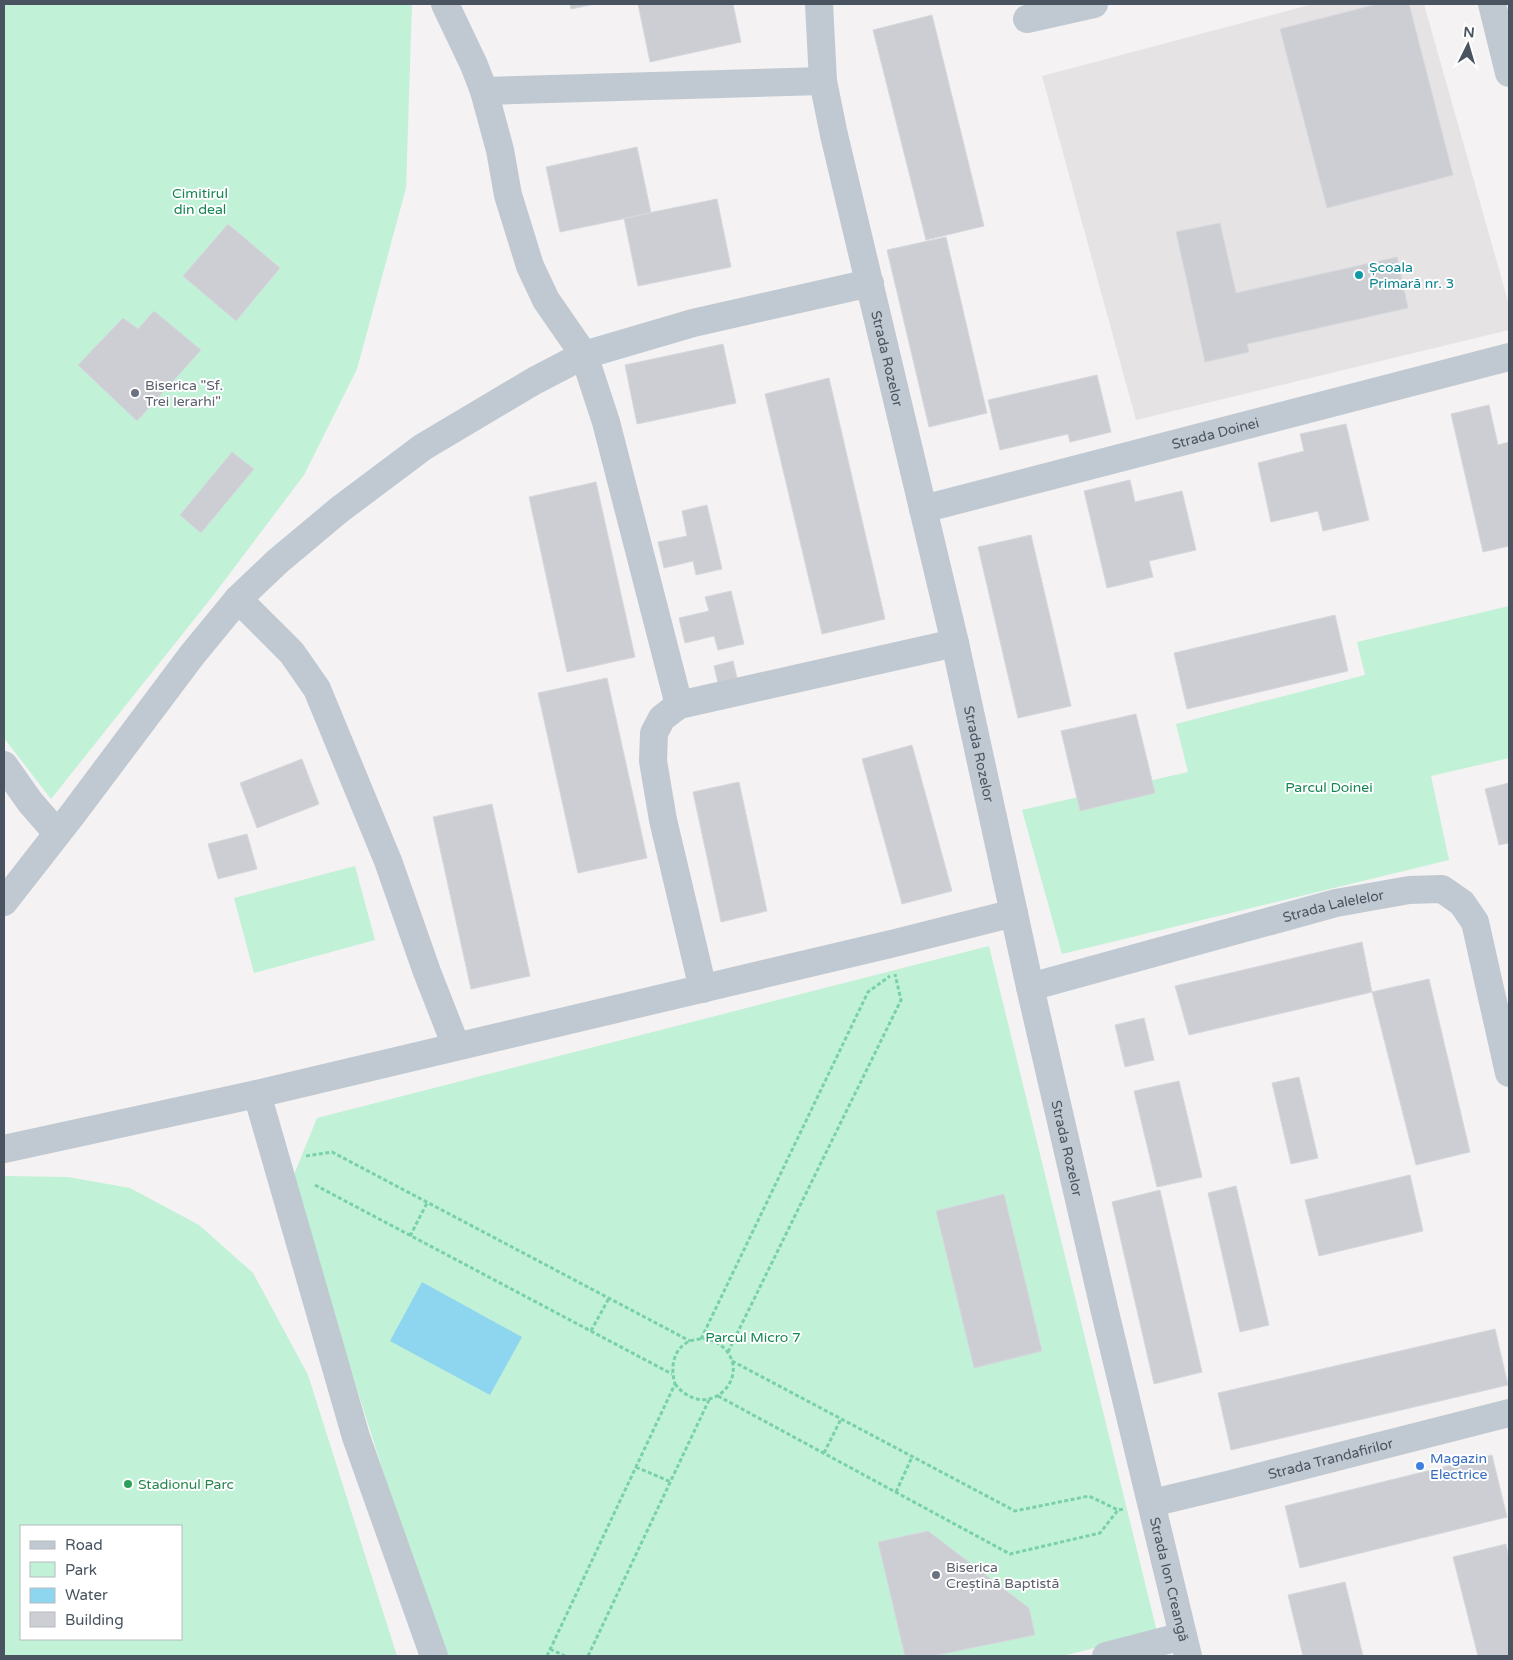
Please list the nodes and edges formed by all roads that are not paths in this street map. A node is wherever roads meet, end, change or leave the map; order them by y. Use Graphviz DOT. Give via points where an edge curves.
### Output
graph roads {
  1 [pos="445,4"];
  2 [pos="1094,4"];
  3 [pos="1492,4"];
  4 [pos="823,7"];
  5 [pos="1027,19"];
  6 [pos="1509,74"];
  7 [pos="823,81"];
  8 [pos="484,91"];
  9 [pos="870,283"];
  10 [pos="584,355"];
  11 [pos="1509,357"];
  12 [pos="923,509"];
  13 [pos="238,599"];
  14 [pos="955,643"];
  15 [pos="678,705"];
  16 [pos="4,765"];
  17 [pos="57,834"];
  18 [pos="4,902"];
  19 [pos="1014,913"];
  20 [pos="1030,987"];
  21 [pos="703,989"];
  22 [pos="456,1046"];
  23 [pos="1509,1073"];
  24 [pos="257,1094"];
  25 [pos="4,1150"];
  26 [pos="1509,1413"];
  27 [pos="1152,1503"];
  28 [pos="1185,1646"];
  29 [pos="434,1656"];
  30 [pos="1106,1656"];
  1 -- 8 [label="street"];
  2 -- 5 [label="street"];
  3 -- 6 [label="street"];
  4 -- 7 [label="street, Strada Rozelor"];
  7 -- 8 [label="street"];
  7 -- 9 [label="street, Strada Rozelor"];
  8 -- 10 [label="street" via="508,194 530,266 546,300"];
  9 -- 10 [label="street" via="693,323"];
  9 -- 12 [label="street, Strada Rozelor"];
  10 -- 13 [label="street" via="423,447 339,510"];
  10 -- 15 [label="street" via="606,422"];
  11 -- 12 [label="street, Strada Doinei"];
  12 -- 14 [label="street, Strada Rozelor"];
  13 -- 17 [label="street" via="192,654"];
  13 -- 22 [label="street" via="292,653 317,689 388,861"];
  14 -- 15 [label="street"];
  14 -- 19 [label="street, Strada Rozelor"];
  15 -- 21 [label="street" via="662,718 654,732 653,761 663,820"];
  16 -- 17 [label="street"];
  17 -- 18 [label="street"];
  19 -- 20 [label="street, Strada Rozelor"];
  19 -- 21 [label="street"];
  20 -- 23 [label="street, Strada Lalelelor" via="1336,903 1409,890 1442,889 1462,903 1475,922"];
  20 -- 27 [label="street, Strada Rozelor"];
  21 -- 22 [label="street"];
  22 -- 24 [label="street"];
  24 -- 25 [label="street"];
  24 -- 29 [label="street" via="356,1437"];
  26 -- 27 [label="street, Strada Trandafirilor"];
  27 -- 28 [label="street, Strada Ion Creangă"];
  28 -- 30 [label="street"];
}
